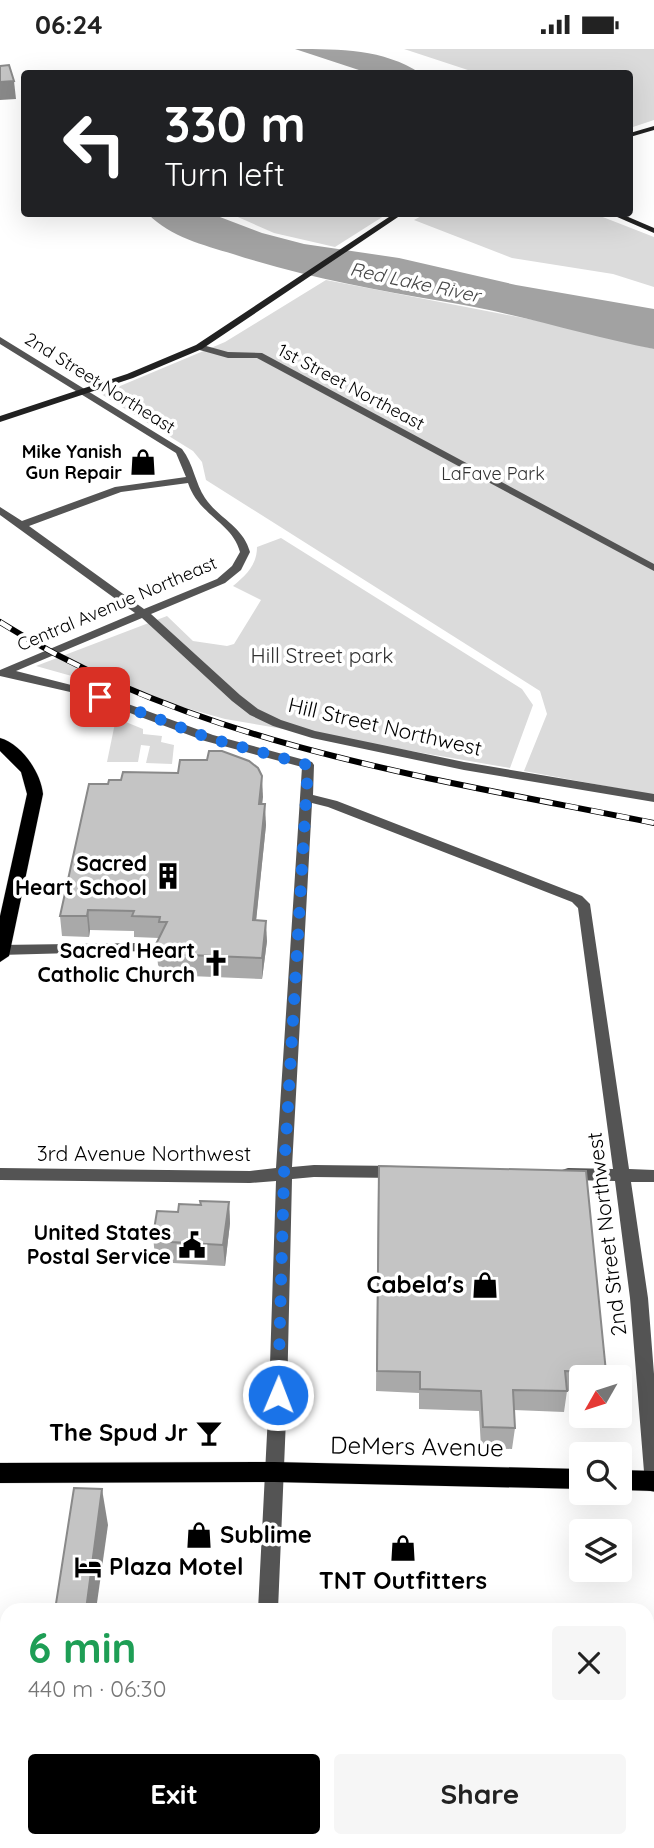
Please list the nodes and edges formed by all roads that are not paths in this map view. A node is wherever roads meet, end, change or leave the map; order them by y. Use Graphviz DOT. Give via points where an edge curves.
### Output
graph roads {
  1 [pos="654,128"];
  2 [pos="633,134"];
  3 [pos="395,217"];
  4 [pos="621,217"];
  5 [pos="654,231"];
  6 [pos="0,340"];
  7 [pos="199,347"];
  8 [pos="84,391"];
  9 [pos="0,419"];
  10 [pos="193,479"];
  11 [pos="0,510"];
  12 [pos="21,525"];
  13 [pos="243,559"];
  14 [pos="654,568"];
  15 [pos="144,614"];
  16 [pos="2,672"];
  17 [pos="0,743"];
  18 [pos="308,798"];
  19 [pos="654,798"];
  20 [pos="141,949"];
  21 [pos="0,952"];
  22 [pos="408,1172"];
  23 [pos="284,1173"];
  24 [pos="0,1174"];
  25 [pos="556,1174"];
  26 [pos="623,1174"];
  27 [pos="654,1176"];
  28 [pos="0,1472"];
  29 [pos="274,1472"];
  30 [pos="569,1479"];
  31 [pos="632,1481"];
  32 [pos="654,1482"];
  33 [pos="268,1603"];
  1 -- 2 [label="street"];
  3 -- 7 [label="street"];
  4 -- 5 [label="street"];
  6 -- 8 [label="street, 2nd Street Northeast"];
  7 -- 8 [label="street"];
  7 -- 14 [label="street, 1st Street Northeast" via="228,355 259,355"];
  8 -- 9 [label="street"];
  8 -- 10 [label="street, 2nd Street Northeast" via="179,451"];
  10 -- 12 [label="street" via="119,489"];
  10 -- 13 [label="street, 2nd Street Northeast" via="204,504 242,540"];
  11 -- 12 [label="street, Hill Street Northwest"];
  12 -- 15 [label="street, Hill Street Northwest"];
  13 -- 15 [label="street, Central Avenue Northeast" via="221,581"];
  15 -- 16 [label="street, Central Avenue Northeast"];
  15 -- 19 [label="street, Hill Street Northwest" via="236,698 277,723 464,766"];
  16 -- 18 [label="street" via="83,691 209,738 308,765"];
  17 -- 21 [label="main road" via="31,773 35,783"];
  18 -- 23 [label="street"];
  18 -- 26 [label="street, 2nd Street Northwest" via="577,899 585,907"];
  20 -- 21 [label="street"];
  22 -- 23 [label="street, 3rd Avenue Northwest"];
  23 -- 24 [label="street, 3rd Avenue Northwest" via="250,1177"];
  23 -- 29 [label="street"];
  25 -- 26 [label="street"];
  26 -- 27 [label="street"];
  26 -- 32 [label="street, 2nd Street Northwest" via="639,1298"];
  28 -- 29 [label="main road, DeMers Avenue"];
  29 -- 30 [label="main road, DeMers Avenue"];
  29 -- 33 [label="street"];
  31 -- 32 [label="main road"];
}
